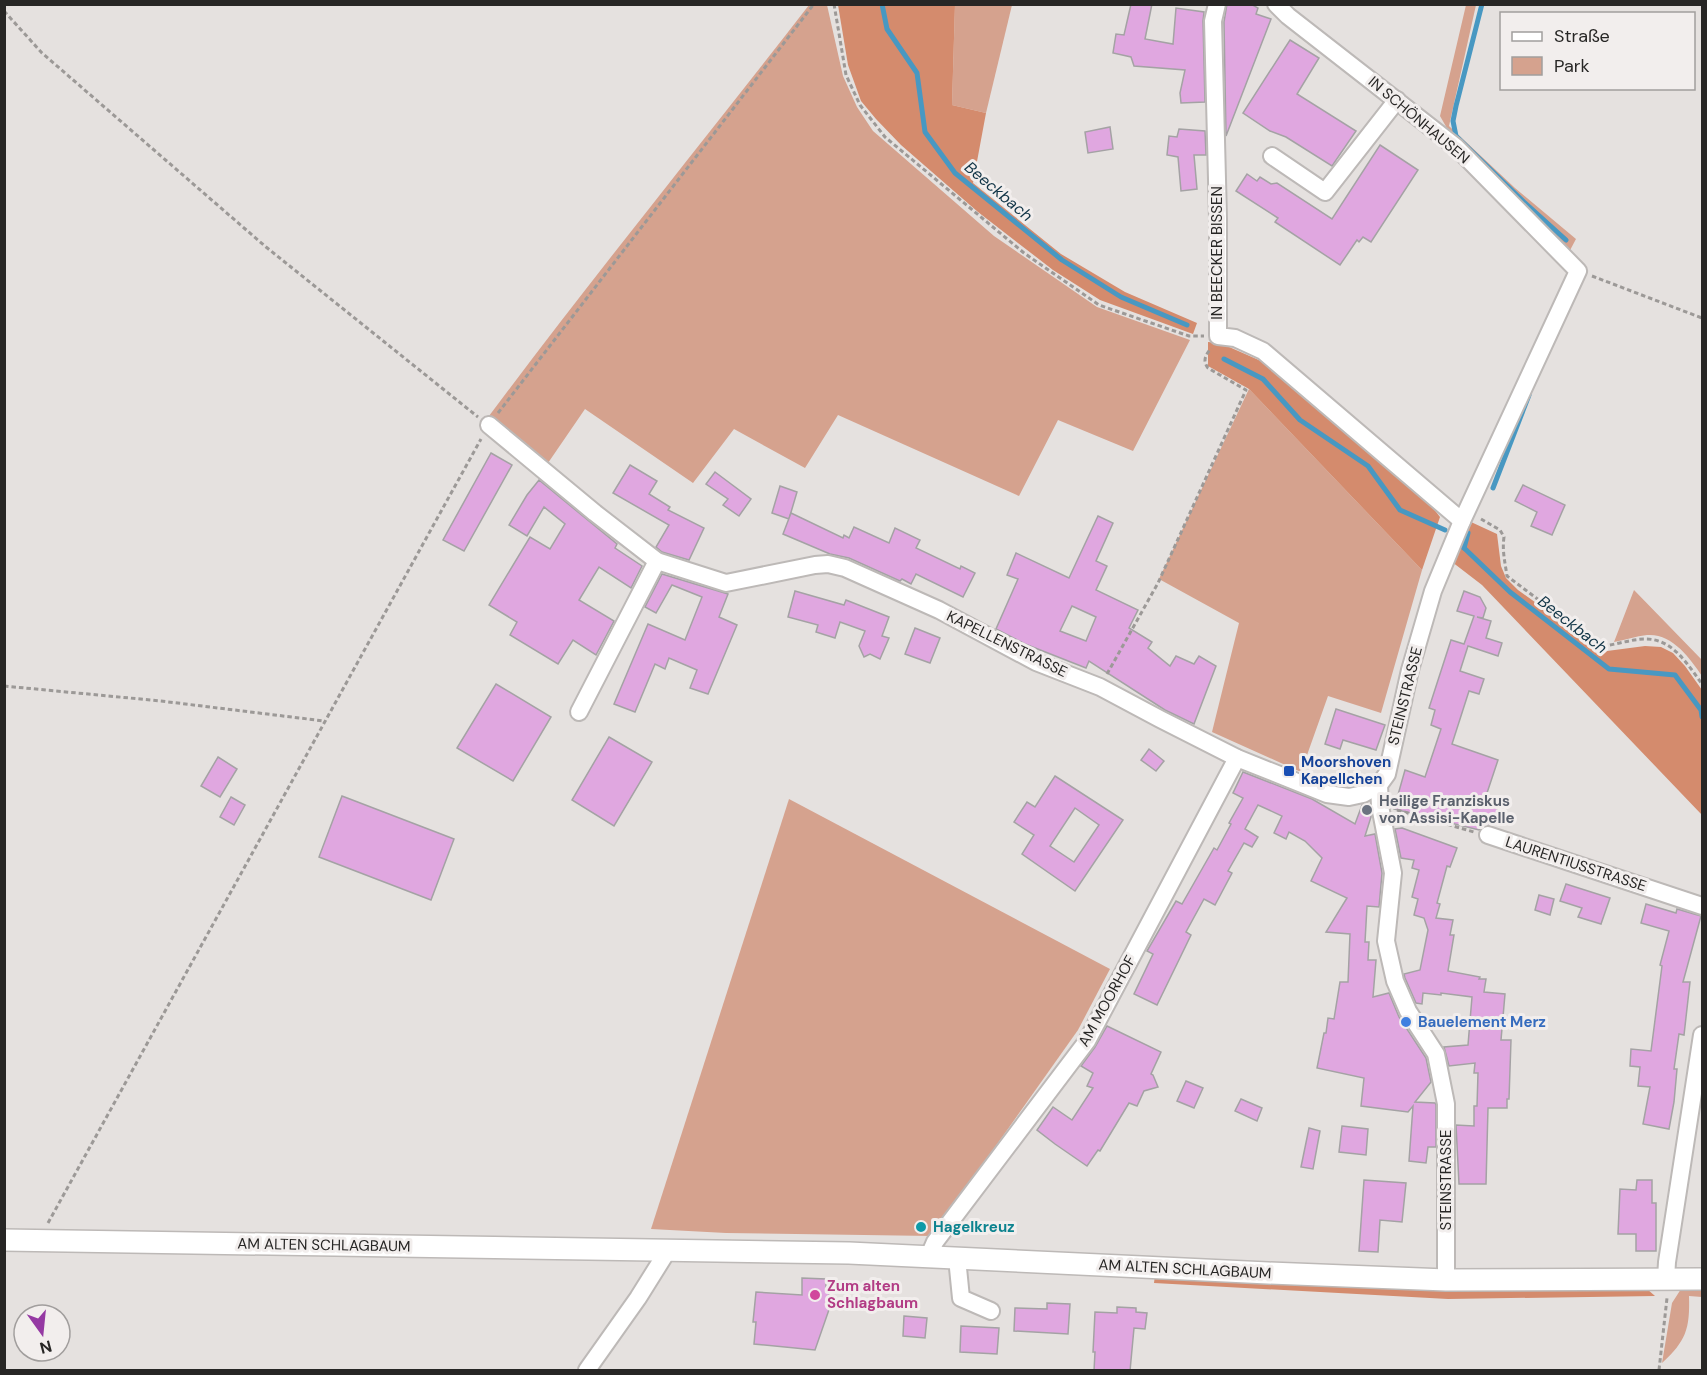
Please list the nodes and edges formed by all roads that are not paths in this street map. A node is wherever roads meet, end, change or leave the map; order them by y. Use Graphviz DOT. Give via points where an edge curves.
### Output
graph roads {
  1 [pos="1217,4"];
  2 [pos="1276,4"];
  3 [pos="1397,100"];
  4 [pos="1272,156"];
  5 [pos="1578,271"];
  6 [pos="489,425"];
  7 [pos="1462,521"];
  8 [pos="657,561"];
  9 [pos="579,712"];
  10 [pos="1238,758"];
  11 [pos="1378,785"];
  12 [pos="1488,835"];
  13 [pos="1702,906"];
  14 [pos="1702,1035"];
  15 [pos="4,1240"];
  16 [pos="668,1250"];
  17 [pos="929,1256"];
  18 [pos="957,1258"];
  19 [pos="1666,1279"];
  20 [pos="1702,1279"];
  21 [pos="1446,1280"];
  22 [pos="991,1311"];
  23 [pos="587,1371"];
  1 -- 7 [label="street, IN BEECKER BISSEN" via="1213,21 1218,336 1235,338 1263,351"];
  2 -- 3 [label="street, IN SCHÖNHAUSEN"];
  3 -- 4 [label="street" via="1325,192"];
  3 -- 5 [label="street, IN SCHÖNHAUSEN" via="1456,147"];
  5 -- 7 [label="street, STEINSTRASSE"];
  6 -- 8 [label="street, KAPELLENSTRASSE"];
  7 -- 11 [label="street, STEINSTRASSE" via="1433,591 1386,774"];
  8 -- 9 [label="street"];
  8 -- 10 [label="street, KAPELLENSTRASSE" via="726,583 815,565 845,568 939,610 1035,662 1100,687"];
  10 -- 11 [label="street, KAPELLENSTRASSE" via="1327,794 1349,797"];
  10 -- 17 [label="street, AM MOORHOF" via="1087,1041 935,1242"];
  11 -- 21 [label="street, STEINSTRASSE" via="1393,873 1386,941 1395,981 1408,1011 1436,1054 1446,1104"];
  12 -- 13 [label="street, LAURENTIUSSTRASSE"];
  14 -- 19 [label="street"];
  15 -- 16 [label="main road, AM ALTEN SCHLAGBAUM"];
  16 -- 17 [label="main road, AM ALTEN SCHLAGBAUM"];
  16 -- 23 [label="street"];
  17 -- 18 [label="main road, AM ALTEN SCHLAGBAUM"];
  18 -- 21 [label="main road, AM ALTEN SCHLAGBAUM"];
  18 -- 22 [label="street" via="961,1298"];
  19 -- 20 [label="main road, AM ALTEN SCHLAGBAUM"];
  19 -- 21 [label="main road, AM ALTEN SCHLAGBAUM"];
}
